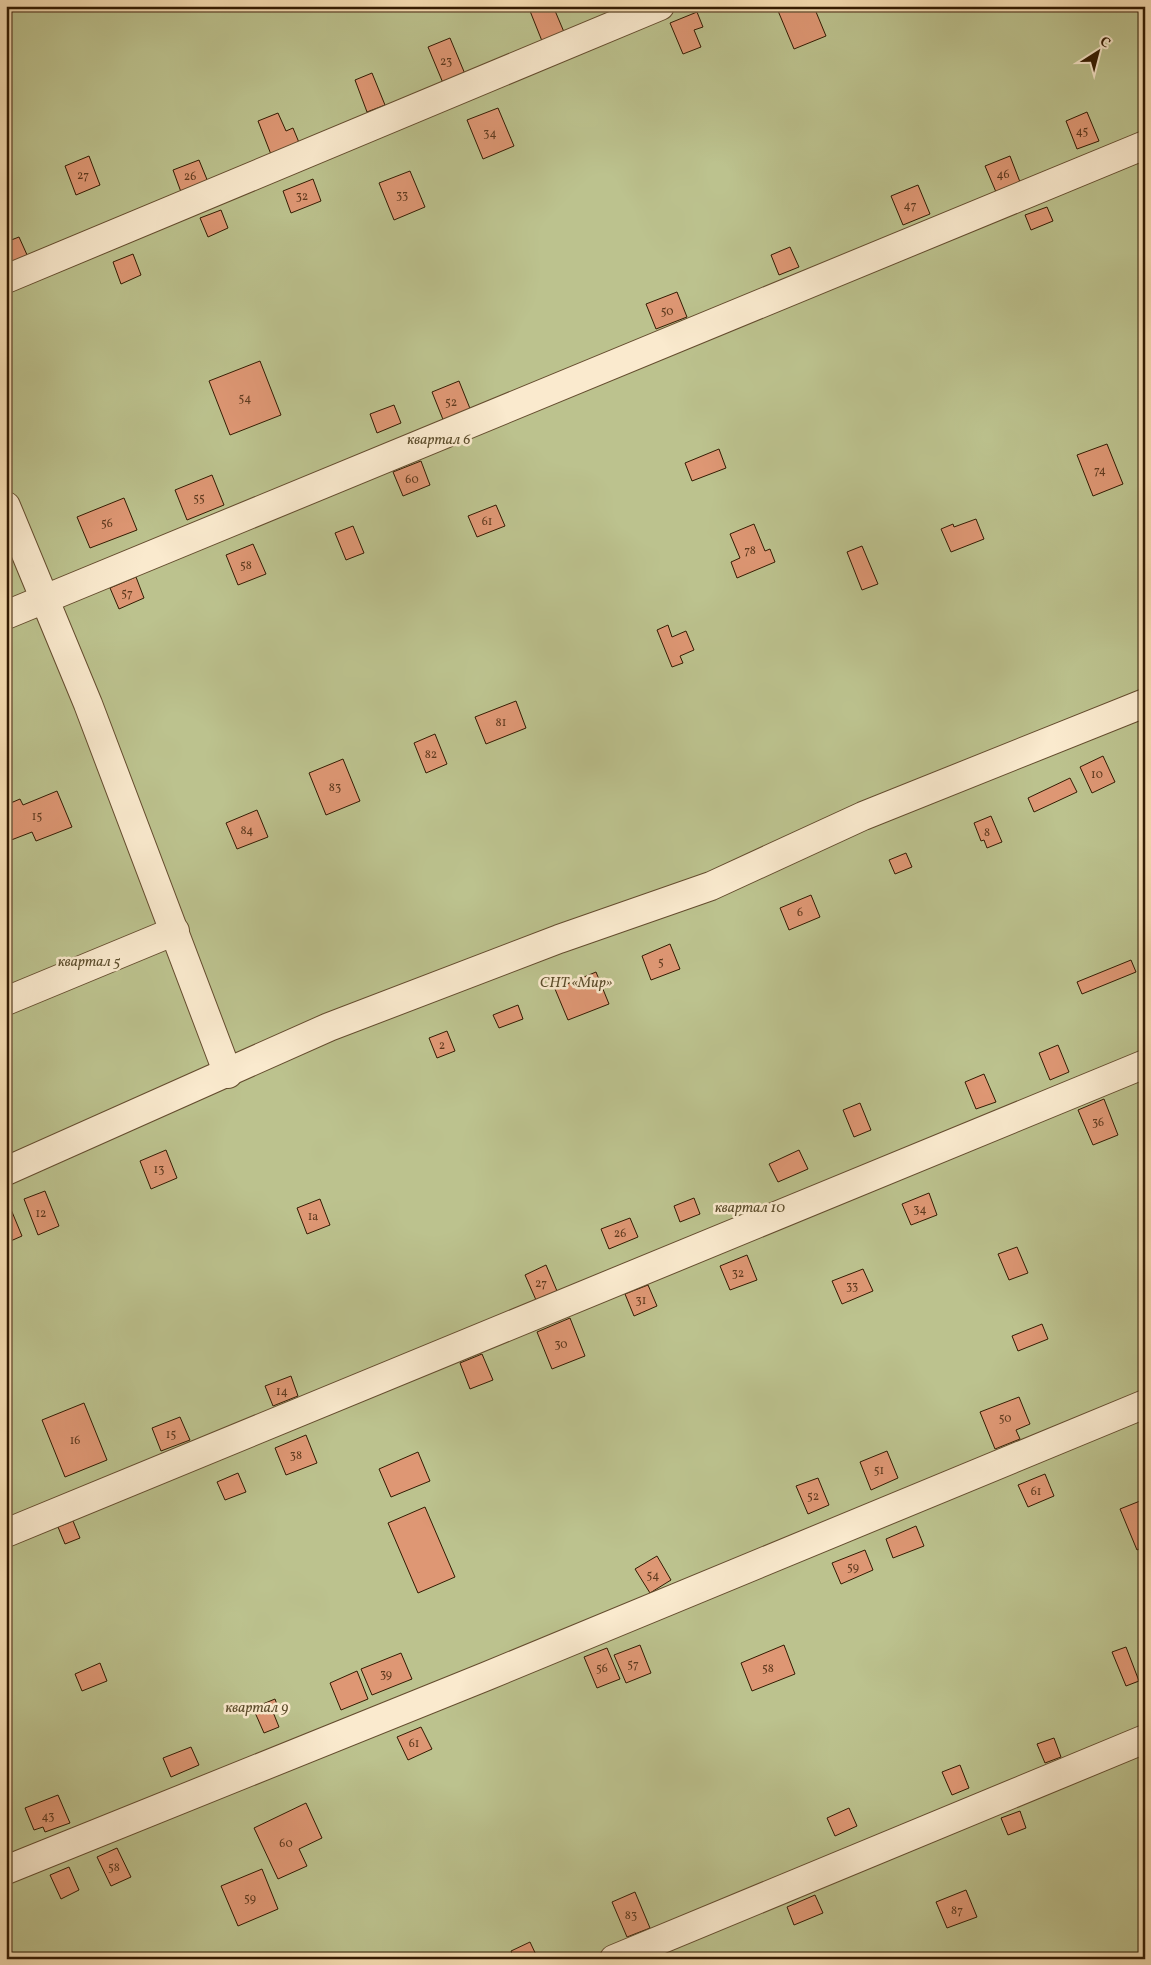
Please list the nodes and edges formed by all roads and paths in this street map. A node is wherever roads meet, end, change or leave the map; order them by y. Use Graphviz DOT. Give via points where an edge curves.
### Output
graph roads {
  1 [pos="660,6"];
  2 [pos="1145,145"];
  3 [pos="6,279"];
  4 [pos="6,506"];
  5 [pos="46,598"];
  6 [pos="6,615"];
  7 [pos="1145,703"];
  8 [pos="175,931"];
  9 [pos="6,1001"];
  10 [pos="1145,1064"];
  11 [pos="228,1074"];
  12 [pos="6,1171"];
  13 [pos="1145,1404"];
  14 [pos="6,1532"];
  15 [pos="1145,1739"];
  16 [pos="6,1870"];
  17 [pos="614,1959"];
  1 -- 3 [label="lane"];
  2 -- 5 [label="lane"];
  4 -- 5 [label="lane"];
  5 -- 6 [label="lane"];
  5 -- 8 [label="lane"];
  7 -- 11 [label="lane" via="863,816 710,886 559,939 329,1027"];
  8 -- 9 [label="lane"];
  8 -- 11 [label="lane"];
  10 -- 14 [label="lane"];
  11 -- 12 [label="lane"];
  13 -- 16 [label="lane" via="487,1676"];
  15 -- 17 [label="lane"];
}
